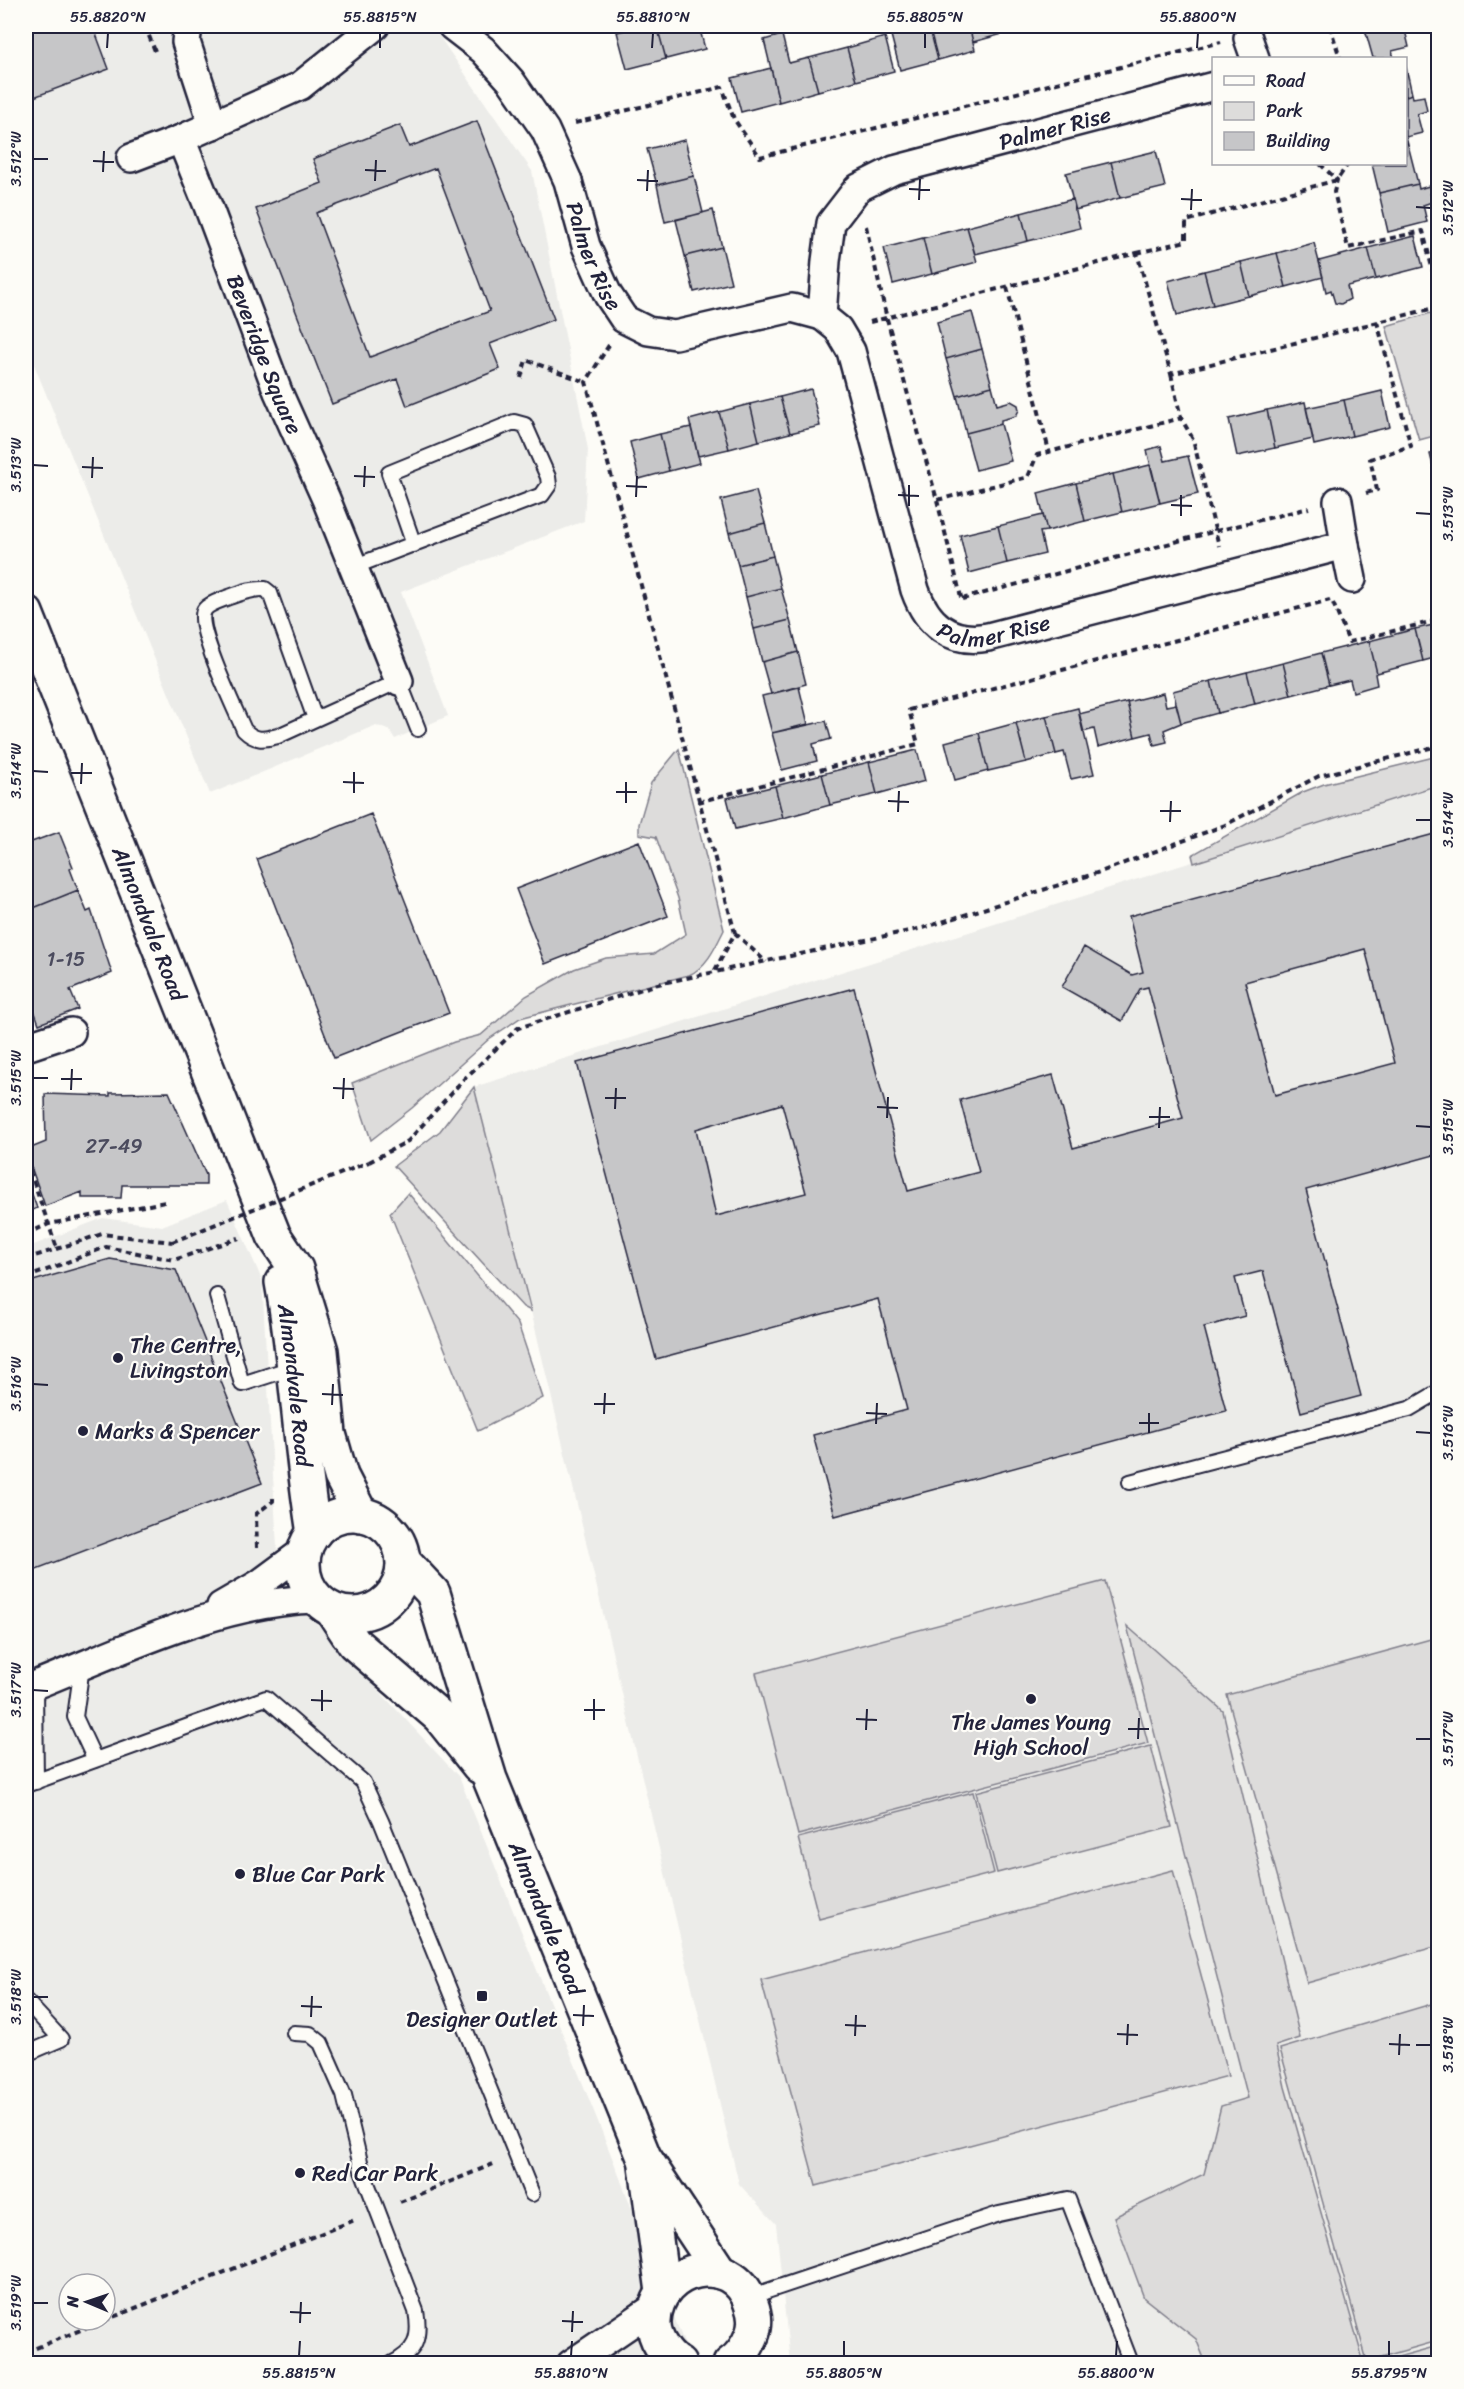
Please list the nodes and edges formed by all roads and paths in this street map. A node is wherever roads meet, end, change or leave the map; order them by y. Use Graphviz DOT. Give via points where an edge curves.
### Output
graph roads {
  1 [pos="188,26"];
  2 [pos="375,26"];
  3 [pos="452,26"];
  4 [pos="1330,26"];
  5 [pos="1251,48"];
  6 [pos="1340,57"];
  7 [pos="1212,87"];
  8 [pos="213,125"];
  9 [pos="545,130"];
  10 [pos="181,140"];
  11 [pos="130,158"];
  12 [pos="1321,165"];
  13 [pos="1347,165"];
  14 [pos="1337,180"];
  15 [pos="858,188"];
  16 [pos="1137,253"];
  17 [pos="1007,287"];
  18 [pos="1438,292"];
  19 [pos="1438,307"];
  20 [pos="624,319"];
  21 [pos="887,319"];
  22 [pos="830,322"];
  23 [pos="1377,322"];
  24 [pos="1171,374"];
  25 [pos="521,378"];
  26 [pos="586,382"];
  27 [pos="1181,418"];
  28 [pos="1049,451"];
  29 [pos="937,500"];
  30 [pos="1338,501"];
  31 [pos="1216,531"];
  32 [pos="414,544"];
  33 [pos="1345,545"];
  34 [pos="353,567"];
  35 [pos="1227,574"];
  36 [pos="1352,579"];
  37 [pos="962,599"];
  38 [pos="1331,600"];
  39 [pos="1438,620"];
  40 [pos="29,632"];
  41 [pos="971,640"];
  42 [pos="399,681"];
  43 [pos="315,719"];
  44 [pos="418,729"];
  45 [pos="1438,746"];
  46 [pos="698,802"];
  47 [pos="735,933"];
  48 [pos="766,962"];
  49 [pos="714,973"];
  50 [pos="71,1032"];
  51 [pos="26,1047"];
  52 [pos="26,1161"];
  53 [pos="165,1202"];
  54 [pos="49,1224"];
  55 [pos="26,1234"];
  56 [pos="274,1236"];
  57 [pos="57,1248"];
  58 [pos="26,1259"];
  59 [pos="217,1296"];
  60 [pos="295,1367"];
  61 [pos="1438,1392"];
  62 [pos="1130,1482"];
  63 [pos="361,1515"];
  64 [pos="309,1541"];
  65 [pos="404,1562"];
  66 [pos="324,1605"];
  67 [pos="191,1624"];
  68 [pos="82,1666"];
  69 [pos="35,1684"];
  70 [pos="95,1760"];
  71 [pos="490,1779"];
  72 [pos="31,1784"];
  73 [pos="26,2001"];
  74 [pos="294,2033"];
  75 [pos="26,2054"];
  76 [pos="516,2154"];
  77 [pos="644,2157"];
  78 [pos="532,2194"];
  79 [pos="378,2211"];
  80 [pos="720,2272"];
  81 [pos="749,2297"];
  82 [pos="659,2300"];
  83 [pos="26,2352"];
  84 [pos="742,2358"];
  85 [pos="668,2363"];
  86 [pos="1131,2363"];
  87 [pos="391,2364"];
  88 [pos="571,2364"];
  1 -- 8 [label="street" via="186,42"];
  2 -- 8 [label="street" via="300,86"];
  3 -- 9 [label="street, Palmer Rise" via="483,50 512,81"];
  4 -- 6 [label="path"];
  5 -- 9 [label="path" via="1209,44 760,157 734,119 722,87"];
  7 -- 15 [label="street, Palmer Rise" via="894,170"];
  8 -- 10 [label="street"];
  9 -- 20 [label="street, Palmer Rise" via="568,182 586,246 608,295"];
  10 -- 11 [label="street"];
  10 -- 34 [label="street, Beveridge Square" via="278,393"];
  12 -- 14 [label="path"];
  13 -- 14 [label="path"];
  14 -- 16 [label="path" via="1186,220 1186,241"];
  14 -- 18 [label="path" via="1334,192 1348,248 1423,231"];
  15 -- 21 [label="path"];
  15 -- 22 [label="street, Palmer Rise" via="831,223 826,261"];
  16 -- 17 [label="path"];
  16 -- 24 [label="path"];
  17 -- 21 [label="path"];
  17 -- 28 [label="path"];
  19 -- 23 [label="path"];
  20 -- 22 [label="street, Palmer Rise" via="648,331 675,335 792,308"];
  20 -- 26 [label="path"];
  21 -- 22 [label="path"];
  21 -- 29 [label="path"];
  22 -- 41 [label="street, Palmer Rise" via="851,351 922,610 939,628"];
  23 -- 24 [label="path"];
  23 -- 30 [label="path" via="1411,447 1370,459 1377,490"];
  24 -- 27 [label="path"];
  25 -- 26 [label="path" via="526,360"];
  26 -- 46 [label="path"];
  27 -- 28 [label="path"];
  27 -- 31 [label="path" via="1193,439"];
  28 -- 29 [label="path" via="1037,455 1028,477"];
  29 -- 37 [label="path"];
  30 -- 31 [label="path"];
  30 -- 33 [label="street"];
  31 -- 35 [label="path"];
  31 -- 37 [label="path"];
  32 -- 32 [label="lane" via="546,491 548,477 523,423 495,429 389,473"];
  32 -- 34 [label="lane"];
  33 -- 35 [label="street, Palmer Rise"];
  33 -- 36 [label="street"];
  34 -- 42 [label="street, Beveridge Square"];
  35 -- 41 [label="street, Palmer Rise"];
  36 -- 38 [label="path"];
  37 -- 41 [label="path"];
  38 -- 39 [label="path" via="1349,642"];
  38 -- 46 [label="path" via="909,710 918,744"];
  40 -- 56 [label="street, Almondvale Road"];
  42 -- 43 [label="lane"];
  42 -- 44 [label="lane"];
  43 -- 43 [label="lane" via="264,739 253,738 244,730 204,635 204,610 251,589 270,593"];
  45 -- 48 [label="path" via="1319,776 1226,825 1103,871 923,928"];
  46 -- 47 [label="path"];
  47 -- 48 [label="path"];
  47 -- 49 [label="path"];
  48 -- 49 [label="path"];
  49 -- 57 [label="path, bridge" via="658,984 518,1029 463,1080 408,1141 369,1162 172,1242 102,1234"];
  50 -- 51 [label="street"];
  52 -- 54 [label="path"];
  53 -- 54 [label="path"];
  54 -- 55 [label="path"];
  54 -- 57 [label="path"];
  56 -- 60 [label="street, Almondvale Road"];
  56 -- 63 [label="street, Almondvale Road" via="296,1269 321,1351 329,1434 341,1476"];
  57 -- 58 [label="path"];
  59 -- 60 [label="lane" via="242,1384"];
  60 -- 64 [label="street, Almondvale Road"];
  61 -- 62 [label="lane" via="1409,1409"];
  63 -- 64 [label="street" via="339,1516 327,1522"];
  63 -- 65 [label="street" via="394,1534"];
  64 -- 66 [label="street" via="303,1573"];
  64 -- 67 [label="street" via="259,1584"];
  65 -- 66 [label="street" via="392,1597 372,1611 351,1615"];
  65 -- 71 [label="street, Almondvale Road" via="433,1593"];
  66 -- 67 [label="street" via="292,1599"];
  66 -- 71 [label="street, Almondvale Road" via="354,1643 439,1716"];
  67 -- 68 [label="street"];
  68 -- 69 [label="street"];
  68 -- 70 [label="lane" via="75,1717"];
  69 -- 72 [label="lane"];
  70 -- 72 [label="lane"];
  70 -- 76 [label="lane" via="266,1698 363,1782"];
  71 -- 77 [label="street, Almondvale Road"];
  73 -- 75 [label="lane" via="61,2039"];
  74 -- 79 [label="lane" via="310,2034 321,2043 344,2095 362,2170"];
  76 -- 78 [label="lane"];
  76 -- 79 [label="path"];
  77 -- 80 [label="street, Almondvale Road"];
  77 -- 82 [label="street, Almondvale Road"];
  79 -- 83 [label="path"];
  79 -- 87 [label="lane" via="418,2321 416,2343 407,2356"];
  80 -- 81 [label="street, Almondvale Road" via="736,2281"];
  80 -- 82 [label="street" via="687,2272 674,2279"];
  81 -- 84 [label="street" via="754,2331"];
  81 -- 86 [label="lane" via="999,2214 1068,2199"];
  82 -- 85 [label="street, Almondvale Road" via="653,2325"];
  82 -- 88 [label="street"];
}
